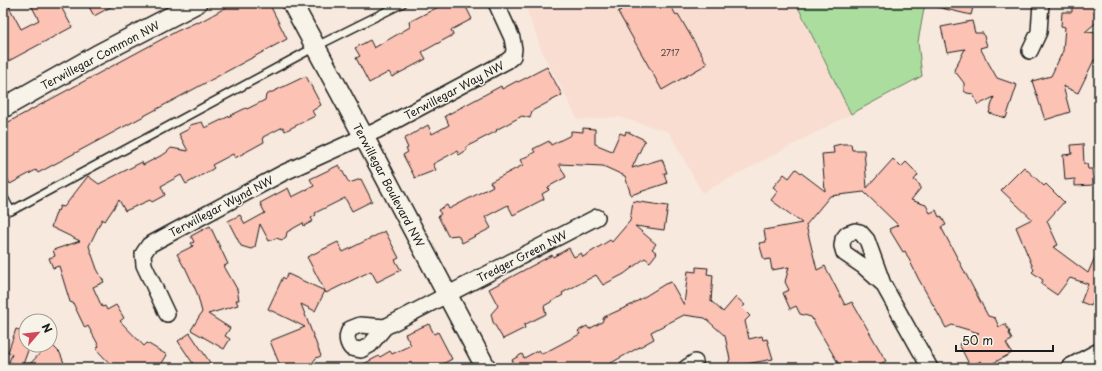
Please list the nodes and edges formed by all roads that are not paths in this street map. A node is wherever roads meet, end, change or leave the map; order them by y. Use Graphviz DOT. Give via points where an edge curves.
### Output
graph roads {
  1 [pos="197,3"];
  2 [pos="292,3"];
  3 [pos="403,3"];
  4 [pos="496,3"];
  5 [pos="1041,3"];
  6 [pos="315,47"];
  7 [pos="1030,51"];
  8 [pos="3,108"];
  9 [pos="364,137"];
  10 [pos="3,196"];
  11 [pos="597,217"];
  12 [pos="883,284"];
  13 [pos="447,294"];
  14 [pos="167,314"];
  15 [pos="385,327"];
  16 [pos="1099,353"];
  17 [pos="486,368"];
  18 [pos="930,368"];
  19 [pos="1071,368"];
  1 -- 8 [label="street, Terwillegar Common NW"];
  2 -- 6 [label="street, Terwillegar Boulevard NW"];
  3 -- 6 [label="lane"];
  4 -- 9 [label="street, Terwillegar Way NW" via="512,38 513,56 501,65"];
  5 -- 7 [label="street" via="1039,32"];
  6 -- 9 [label="street, Terwillegar Boulevard NW"];
  6 -- 10 [label="lane" via="11,211"];
  9 -- 13 [label="street, Terwillegar Boulevard NW"];
  9 -- 14 [label="street, Terwillegar Wynd NW" via="294,168 149,245 143,254 144,265"];
  11 -- 13 [label="street, Tredger Green NW"];
  12 -- 18 [label="street"];
  13 -- 15 [label="street, Tredger Green NW"];
  13 -- 17 [label="street, Terwillegar Boulevard NW"];
  16 -- 19 [label="street"];
}
